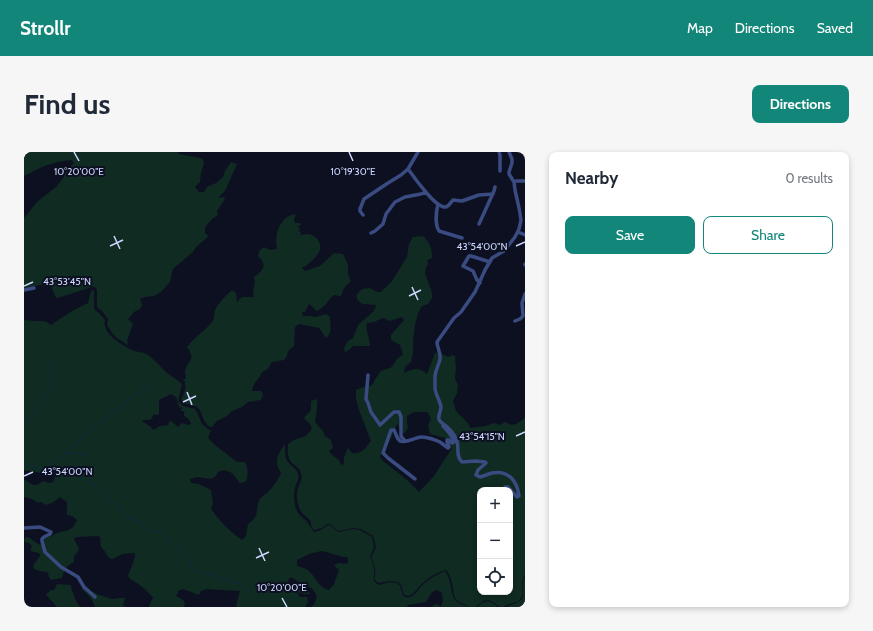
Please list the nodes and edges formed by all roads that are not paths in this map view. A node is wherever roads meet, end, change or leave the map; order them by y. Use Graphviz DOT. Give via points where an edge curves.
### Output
graph roads {
  1 [pos="418,152"];
  2 [pos="499,152"];
  3 [pos="508,152"];
  4 [pos="408,169"];
  5 [pos="500,171"];
  6 [pos="525,180"];
  7 [pos="514,182"];
  8 [pos="495,187"];
  9 [pos="426,192"];
  10 [pos="493,194"];
  11 [pos="438,204"];
  12 [pos="364,215"];
  13 [pos="479,224"];
  14 [pos="519,231"];
  15 [pos="371,233"];
  16 [pos="525,234"];
  17 [pos="462,238"];
  18 [pos="490,262"];
  19 [pos="480,283"];
  20 [pos="34,288"];
  21 [pos="24,290"];
  22 [pos="525,294"];
  23 [pos="515,321"];
  24 [pos="368,375"];
  25 [pos="439,421"];
  26 [pos="406,441"];
  27 [pos="415,478"];
  28 [pos="513,493"];
  29 [pos="24,528"];
  30 [pos="95,597"];
  1 -- 4 [label="street"];
  2 -- 5 [label="street"];
  3 -- 7 [label="street" via="512,159 509,174"];
  4 -- 9 [label="street"];
  4 -- 12 [label="street" via="364,199 360,209"];
  6 -- 7 [label="street"];
  7 -- 14 [label="street" via="519,208"];
  8 -- 10 [label="street"];
  9 -- 11 [label="street"];
  9 -- 15 [label="street" via="395,202 386,214 383,224"];
  10 -- 11 [label="street" via="453,200 445,207"];
  10 -- 13 [label="street"];
  11 -- 17 [label="street" via="436,219 439,231"];
  14 -- 16 [label="street"];
  14 -- 18 [label="street" via="504,250"];
  18 -- 19 [label="street"];
  18 -- 19 [label="street" via="469,256 462,266 473,271"];
  19 -- 25 [label="street" via="476,292 437,342 440,358 435,375 435,389 441,407"];
  20 -- 21 [label="street"];
  22 -- 23 [label="street" via="522,303 523,316"];
  24 -- 26 [label="street" via="366,399 375,419 381,424 394,412 399,412 401,436"];
  25 -- 26 [label="street" via="454,440 452,443 447,440 448,448 429,438"];
  25 -- 28 [label="street" via="451,430 456,438 459,460 485,462 476,475 480,477 497,472 508,475 513,480 519,496"];
  26 -- 27 [label="street" via="398,440 392,429 383,453"];
  29 -- 30 [label="street" via="40,527 51,532 42,539 45,552 61,567 78,577"];
}
